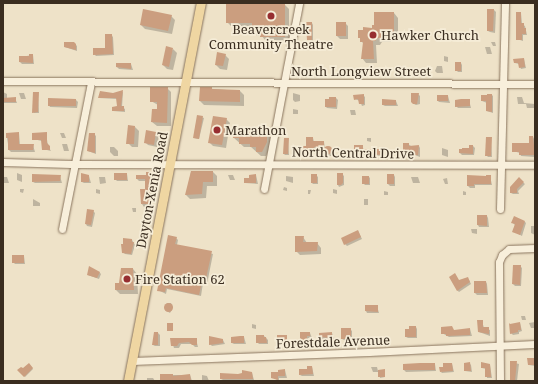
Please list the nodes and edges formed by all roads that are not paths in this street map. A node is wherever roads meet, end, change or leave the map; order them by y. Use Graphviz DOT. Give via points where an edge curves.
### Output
graph roads {
  1 [pos="202,3"];
  2 [pos="299,3"];
  3 [pos="505,3"];
  4 [pos="3,81"];
  5 [pos="186,81"];
  6 [pos="91,82"];
  7 [pos="283,83"];
  8 [pos="503,84"];
  9 [pos="535,84"];
  10 [pos="3,162"];
  11 [pos="75,163"];
  12 [pos="170,164"];
  13 [pos="268,164"];
  14 [pos="535,165"];
  15 [pos="501,166"];
  16 [pos="264,189"];
  17 [pos="500,209"];
  18 [pos="62,229"];
  19 [pos="535,248"];
  20 [pos="535,344"];
  21 [pos="500,347"];
  22 [pos="132,361"];
  23 [pos="128,381"];
  24 [pos="500,381"];
  1 -- 5 [label="main road, Dayton-Xenia Road"];
  2 -- 7 [label="street"];
  3 -- 8 [label="street"];
  4 -- 6 [label="street, North Longview Street"];
  5 -- 6 [label="street, North Longview Street"];
  5 -- 7 [label="street, North Longview Street"];
  5 -- 12 [label="main road, Dayton-Xenia Road"];
  6 -- 11 [label="street"];
  7 -- 8 [label="street, North Longview Street"];
  7 -- 13 [label="street"];
  8 -- 9 [label="street, North Longview Street"];
  8 -- 15 [label="street"];
  10 -- 11 [label="street, North Central Drive"];
  11 -- 12 [label="street, North Central Drive"];
  11 -- 18 [label="street"];
  12 -- 13 [label="street, North Central Drive"];
  12 -- 22 [label="main road, Dayton-Xenia Road"];
  13 -- 15 [label="street, North Central Drive"];
  13 -- 16 [label="street"];
  14 -- 15 [label="street, North Central Drive"];
  15 -- 17 [label="street"];
  19 -- 21 [label="street" via="512,248 504,253 499,262"];
  20 -- 21 [label="street, Forestdale Avenue"];
  21 -- 22 [label="street, Forestdale Avenue"];
  21 -- 24 [label="street"];
  22 -- 23 [label="main road, Dayton-Xenia Road"];
}
